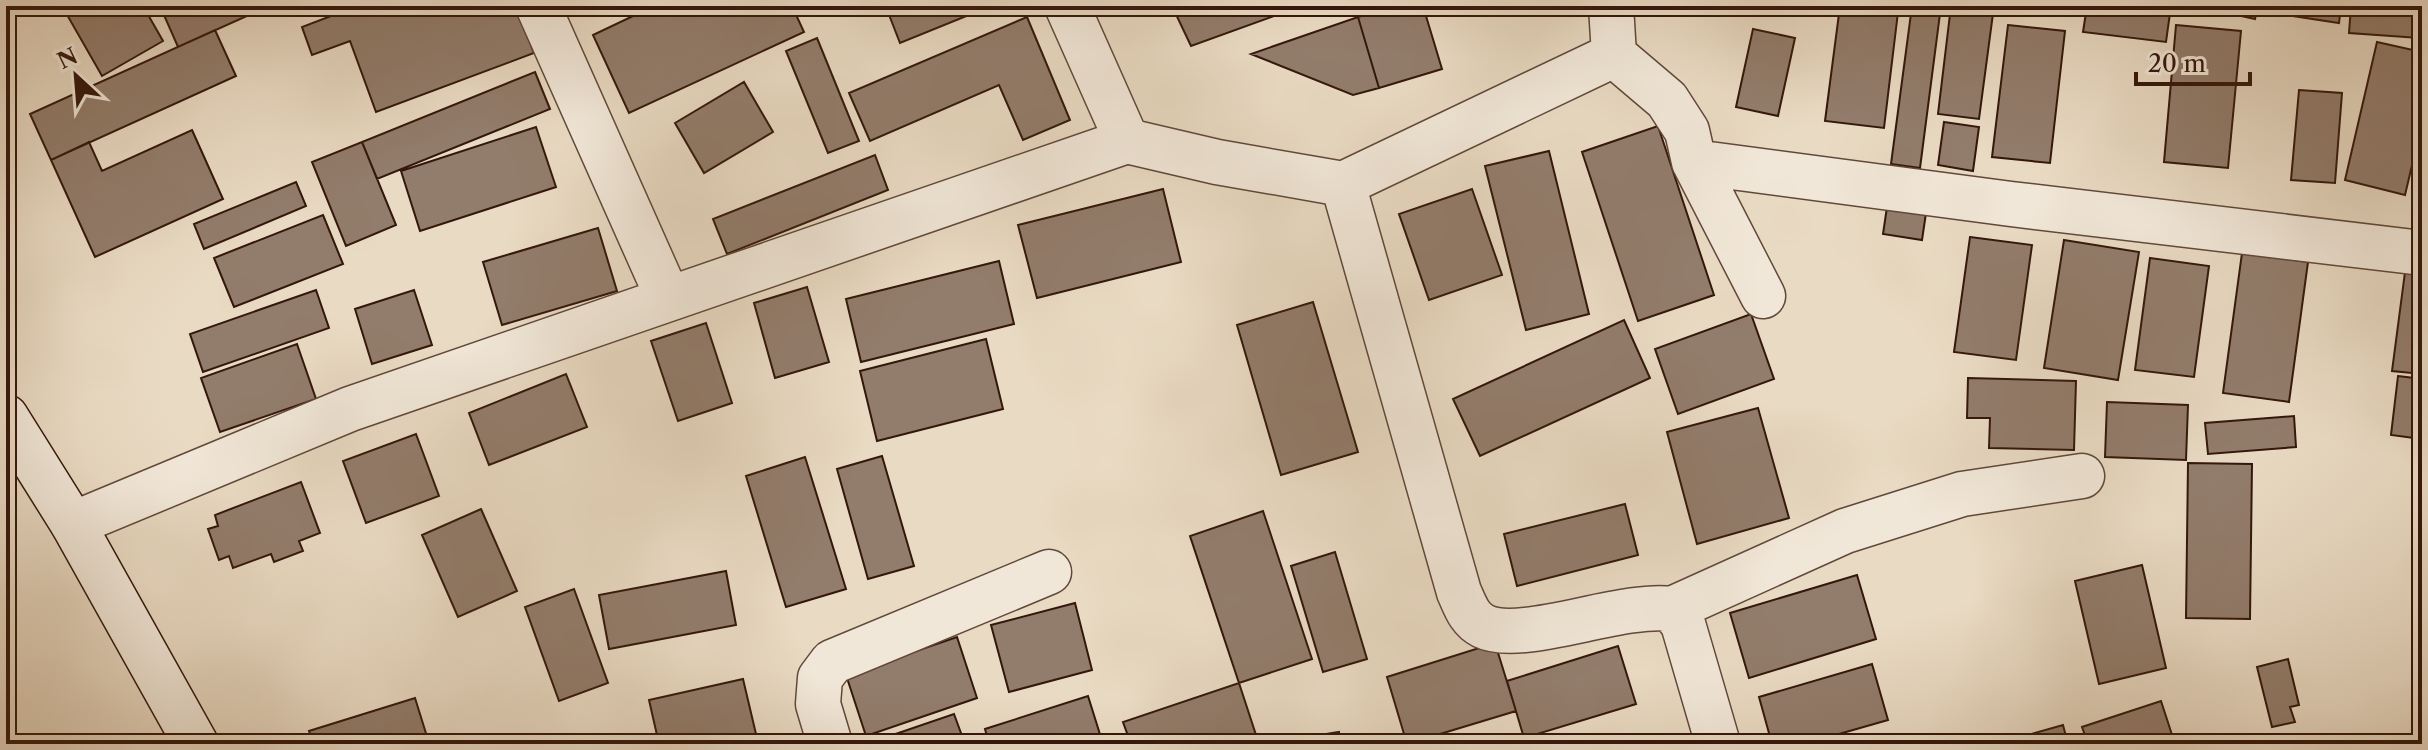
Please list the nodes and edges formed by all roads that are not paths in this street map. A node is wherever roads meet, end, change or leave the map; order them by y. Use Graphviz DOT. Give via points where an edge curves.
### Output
graph roads {
  1 [pos="538,6"];
  2 [pos="1067,6"];
  3 [pos="1611,6"];
  4 [pos="1614,55"];
  5 [pos="1127,141"];
  6 [pos="1694,162"];
  7 [pos="1343,184"];
  8 [pos="2422,253"];
  9 [pos="1763,296"];
  10 [pos="668,298"];
  11 [pos="6,417"];
  12 [pos="2082,476"];
  13 [pos="73,524"];
  14 [pos="1049,572"];
  15 [pos="1672,609"];
  16 [pos="196,744"];
  17 [pos="830,744"];
  18 [pos="1718,744"];
  1 -- 10 [label="street"];
  2 -- 5 [label="street"];
  3 -- 4 [label="street"];
  4 -- 6 [label="street" via="1667,100 1687,131"];
  4 -- 7 [label="street"];
  5 -- 7 [label="street"];
  5 -- 10 [label="street"];
  6 -- 8 [label="street"];
  6 -- 9 [label="street"];
  7 -- 15 [label="street" via="1468,613 1482,625 1515,632 1653,606"];
  10 -- 13 [label="street" via="350,409"];
  11 -- 13 [label="street"];
  12 -- 15 [label="street" via="1962,494 1845,531"];
  13 -- 16 [label="street"];
  14 -- 17 [label="street" via="832,662 820,678 818,704"];
  15 -- 18 [label="street" via="1683,624"];
}
